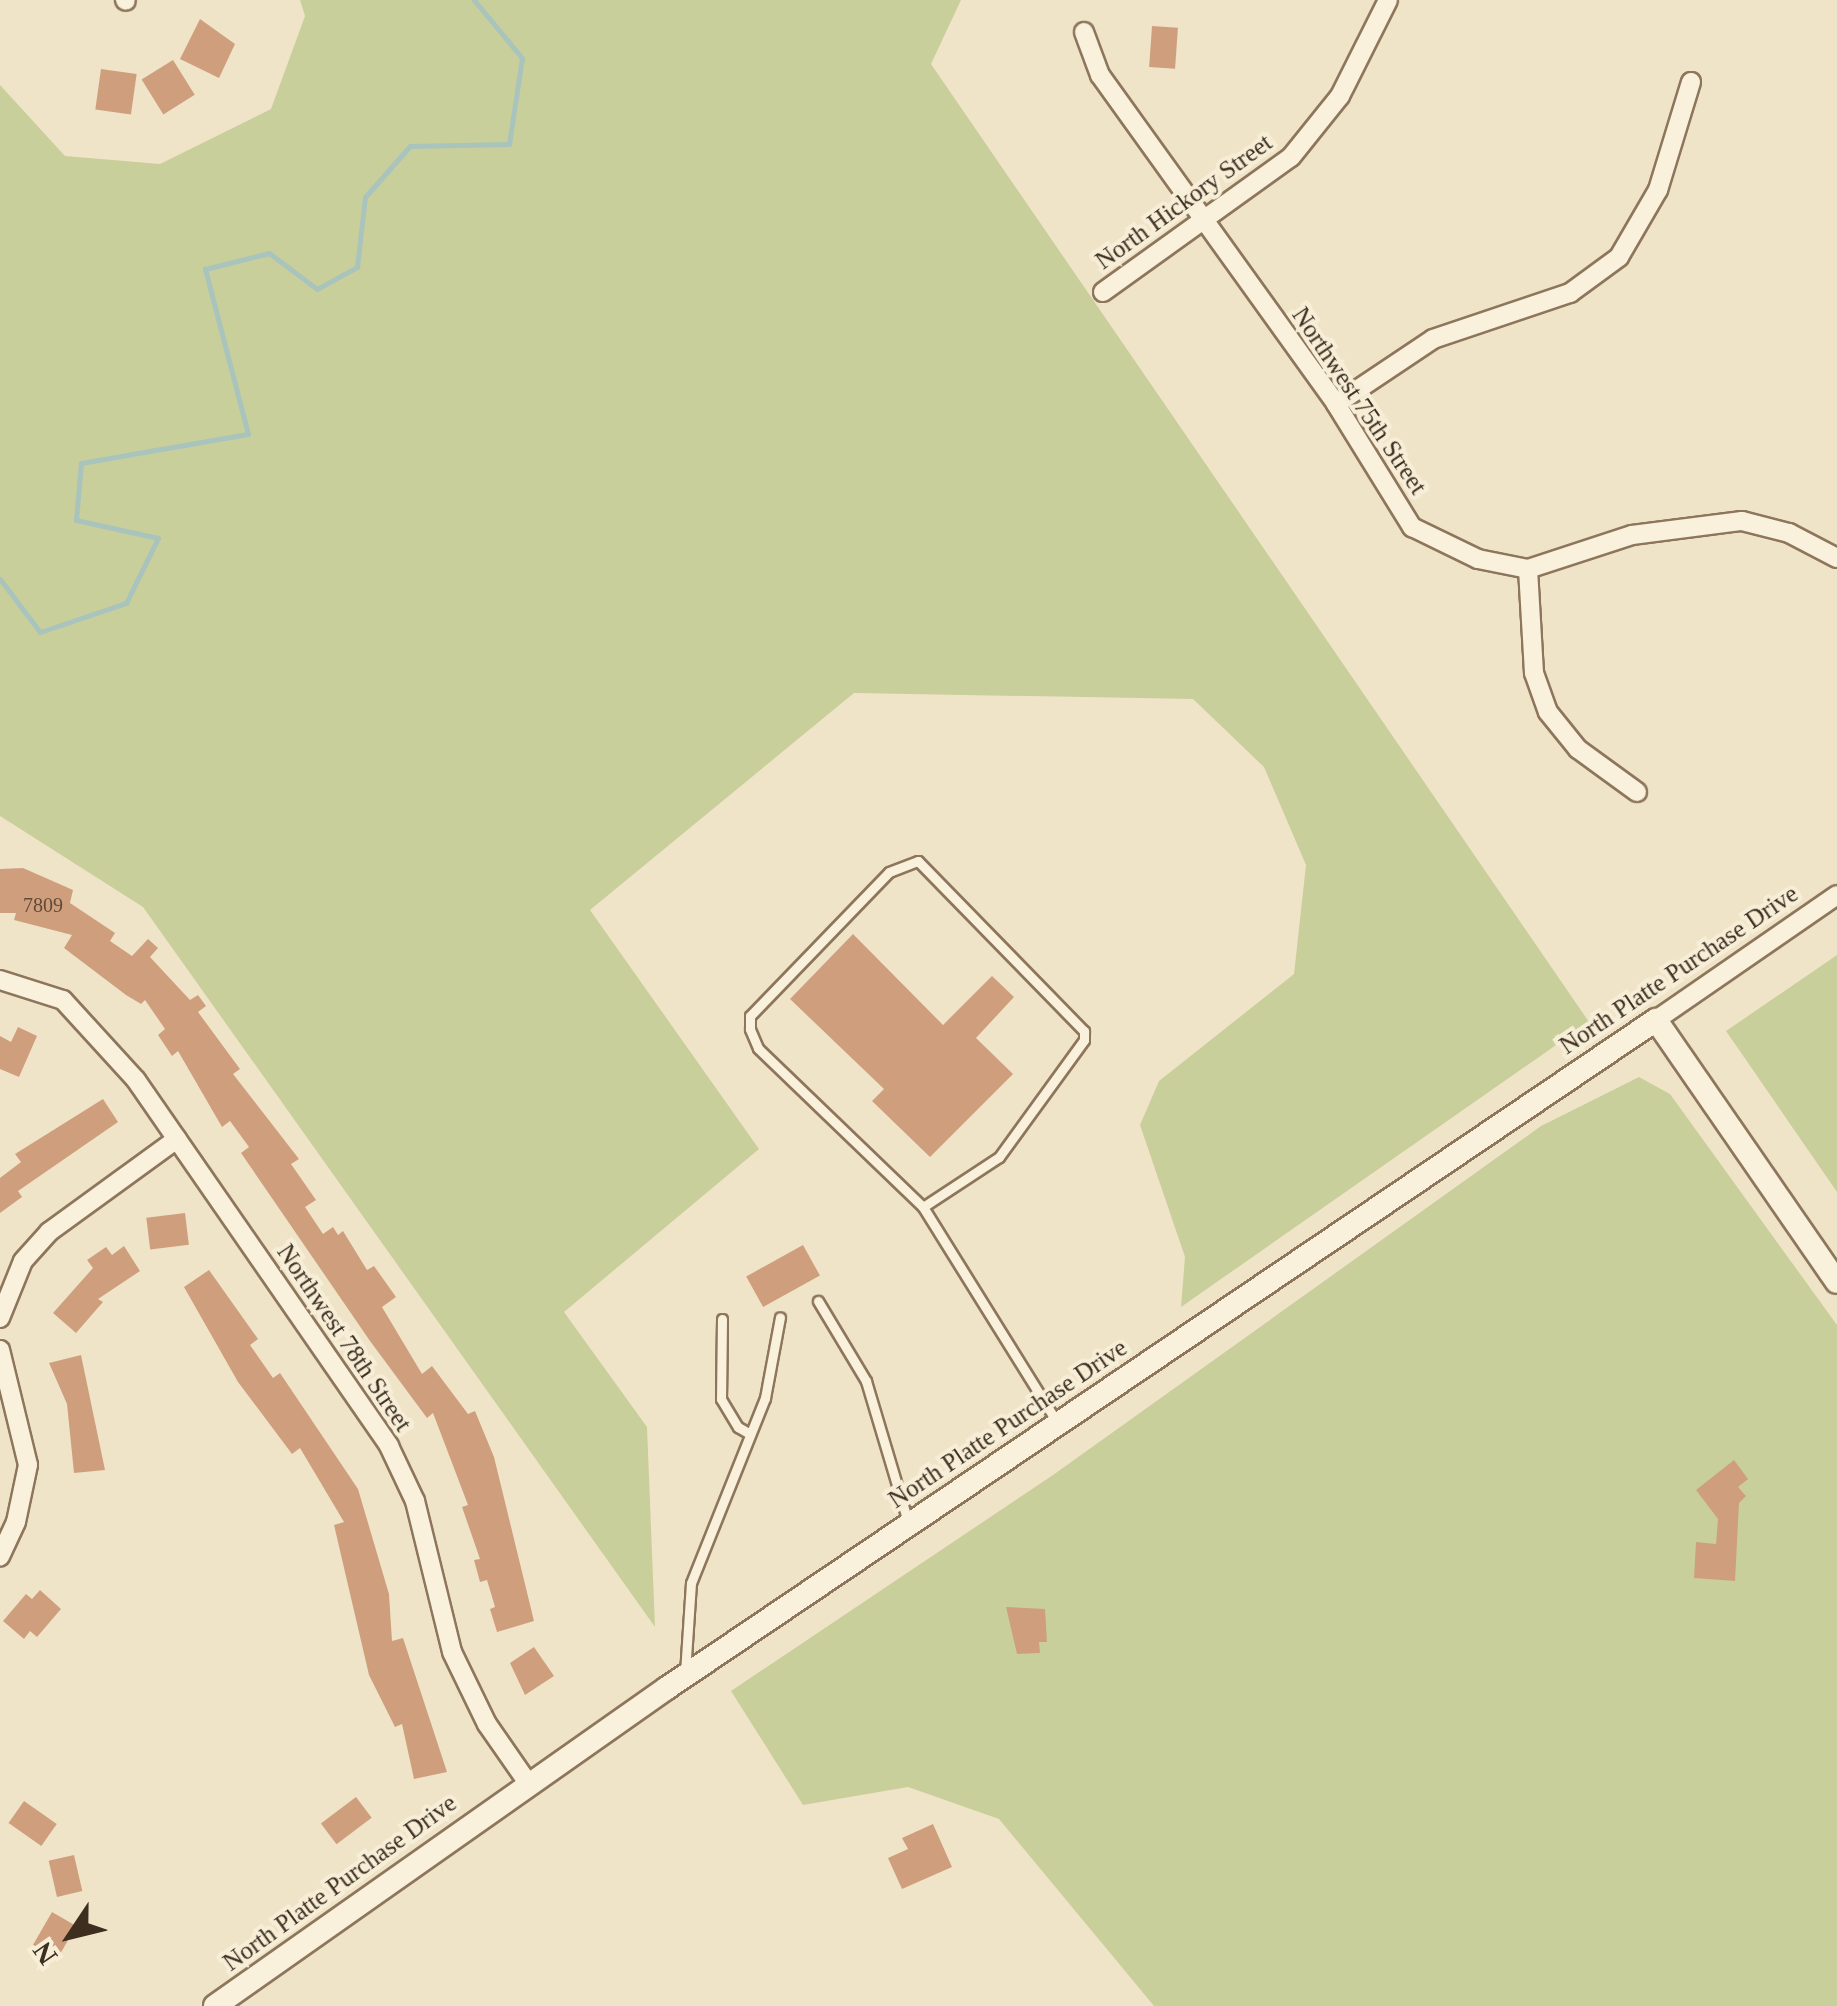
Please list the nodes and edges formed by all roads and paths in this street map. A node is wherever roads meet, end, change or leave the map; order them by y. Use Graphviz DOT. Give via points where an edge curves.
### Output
graph roads {
  1 [pos="1388,0"];
  2 [pos="1084,32"];
  3 [pos="1691,82"];
  4 [pos="1203,221"];
  5 [pos="1103,292"];
  6 [pos="1336,404"];
  7 [pos="1837,558"];
  8 [pos="1528,569"];
  9 [pos="1637,792"];
  10 [pos="1837,895"];
  11 [pos="0,980"];
  12 [pos="1656,1020"];
  13 [pos="177,1139"];
  14 [pos="923,1208"];
  15 [pos="1837,1282"];
  16 [pos="818,1301"];
  17 [pos="780,1316"];
  18 [pos="0,1318"];
  19 [pos="722,1318"];
  20 [pos="0,1350"];
  21 [pos="1057,1424"];
  22 [pos="750,1434"];
  23 [pos="909,1524"];
  24 [pos="0,1556"];
  25 [pos="684,1676"];
  26 [pos="528,1783"];
  27 [pos="215,2006"];
  1 -- 4 [label="street, North Hickory Street" via="1319,127 1291,157"];
  2 -- 4 [label="street, Northwest 75th Street" via="1100,75"];
  3 -- 6 [label="street" via="1658,190 1619,258 1570,293 1433,339"];
  4 -- 5 [label="street, North Hickory Street"];
  4 -- 6 [label="street, Northwest 75th Street"];
  6 -- 8 [label="street, Northwest 75th Street" via="1412,527 1478,560"];
  7 -- 8 [label="street, Northwest 75th Street" via="1788,533 1742,522 1632,534"];
  8 -- 9 [label="street" via="1534,672 1548,712 1578,749"];
  10 -- 12 [label="street, North Platte Purchase Drive"];
  11 -- 13 [label="street, Northwest 78th Street" via="63,1000 136,1080"];
  12 -- 15 [label="street"];
  12 -- 21 [label="street, North Platte Purchase Drive"];
  13 -- 18 [label="street" via="49,1232 24,1261"];
  13 -- 26 [label="street, Northwest 78th Street" via="389,1446 415,1501 452,1652 487,1724"];
  14 -- 14 [label="lane" via="758,1048 750,1016 888,872 918,861 1084,1031 1084,1040 998,1158"];
  14 -- 21 [label="lane"];
  16 -- 23 [label="lane" via="866,1381"];
  17 -- 22 [label="lane" via="765,1398"];
  19 -- 22 [label="lane" via="721,1398"];
  20 -- 24 [label="street" via="28,1465 16,1522"];
  21 -- 23 [label="street, North Platte Purchase Drive"];
  22 -- 25 [label="lane" via="691,1583"];
  23 -- 25 [label="street, North Platte Purchase Drive"];
  25 -- 26 [label="street, North Platte Purchase Drive"];
  26 -- 27 [label="street, North Platte Purchase Drive"];
}
